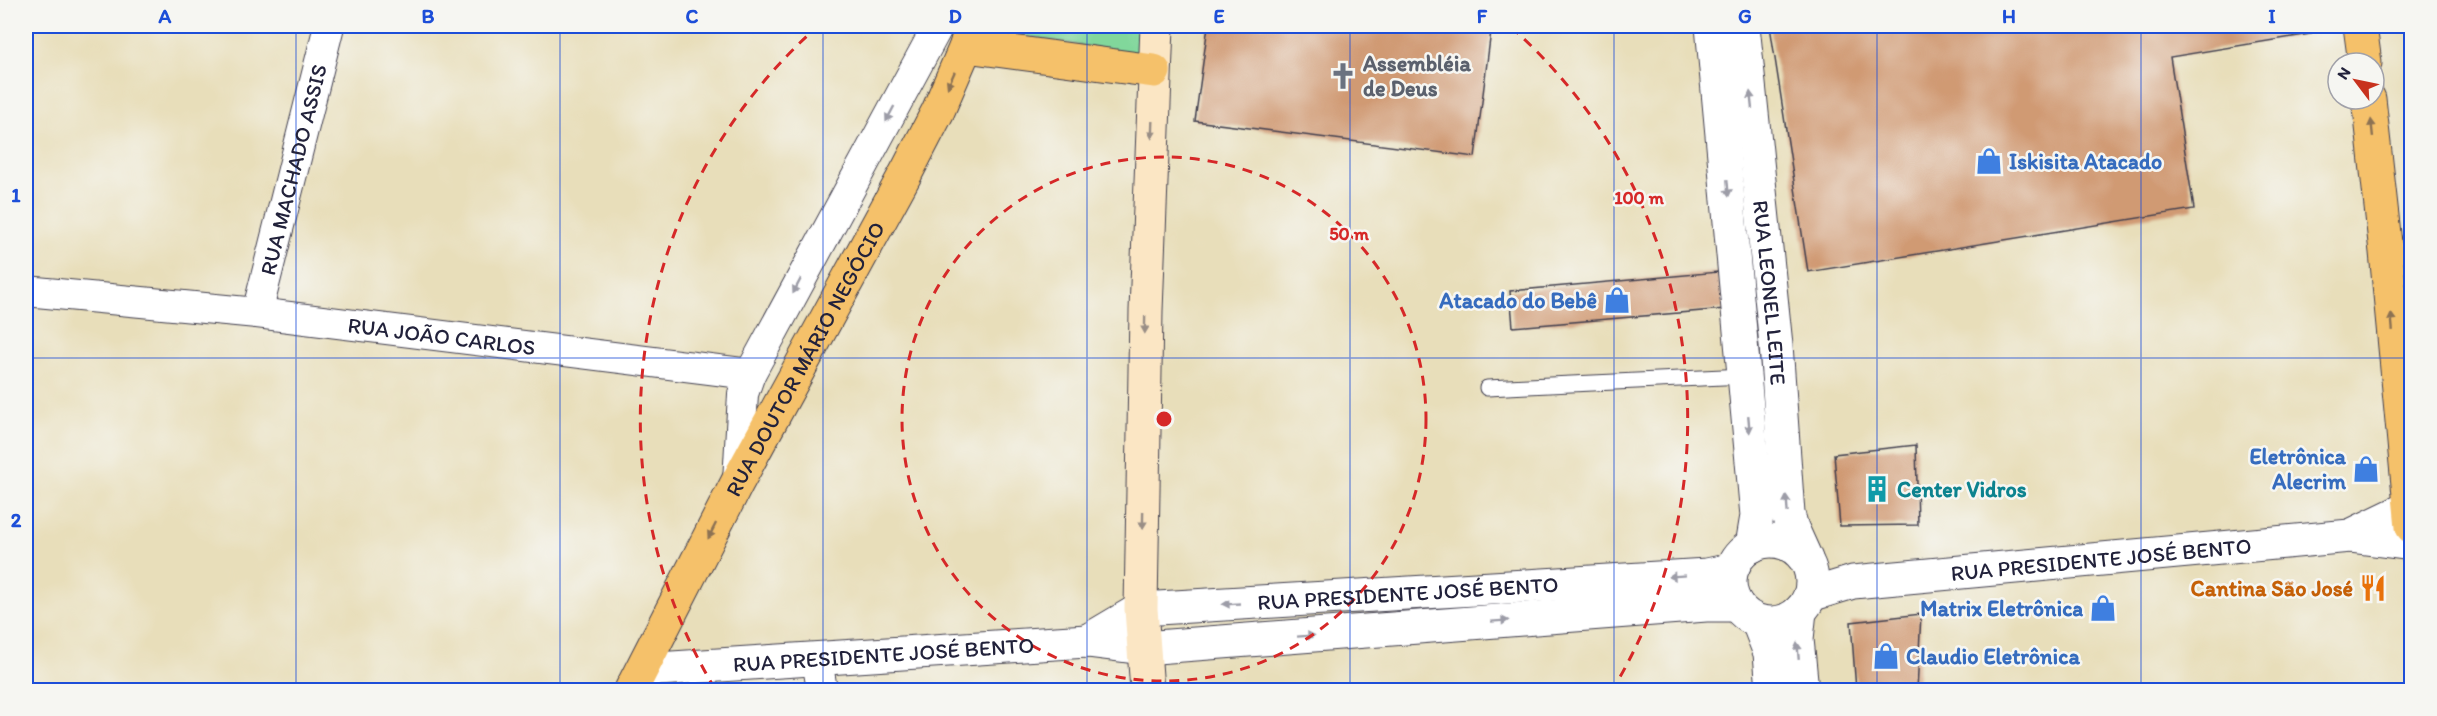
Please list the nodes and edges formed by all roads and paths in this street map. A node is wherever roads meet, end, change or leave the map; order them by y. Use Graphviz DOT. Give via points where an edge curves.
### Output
graph roads {
  1 [pos="329,26"];
  2 [pos="938,26"];
  3 [pos="1157,26"];
  4 [pos="1712,26"];
  5 [pos="1743,26"];
  6 [pos="2360,26"];
  7 [pos="969,36"];
  8 [pos="2363,51"];
  9 [pos="1154,71"];
  10 [pos="2371,111"];
  11 [pos="1739,135"];
  12 [pos="2399,251"];
  13 [pos="26,291"];
  14 [pos="257,313"];
  15 [pos="750,374"];
  16 [pos="1745,376"];
  17 [pos="1487,388"];
  18 [pos="738,481"];
  19 [pos="2411,513"];
  20 [pos="2350,536"];
  21 [pos="2412,544"];
  22 [pos="1743,556"];
  23 [pos="1807,584"];
  24 [pos="1141,609"];
  25 [pos="1747,613"];
  26 [pos="1087,641"];
  27 [pos="1143,648"];
  28 [pos="818,658"];
  29 [pos="636,680"];
  30 [pos="822,690"];
  31 [pos="1147,690"];
  32 [pos="1773,690"];
  33 [pos="1802,690"];
  1 -- 14 [label="street, RUA MACHADO ASSIS"];
  2 -- 15 [label="street, one-way"];
  3 -- 9 [label="main road"];
  4 -- 11 [label="street, RUA LEONEL LEITE"];
  11 -- 5 [label="street, RUA LEONEL LEITE, one-way"];
  6 -- 8 [label="main road"];
  7 -- 9 [label="main road"];
  7 -- 18 [label="main road, RUA DOUTOR MÁRIO NEGÓCIO, one-way" via="938,111 907,171"];
  9 -- 24 [label="main road, one-way"];
  12 -- 10 [label="main road, one-way"];
  11 -- 16 [label="street, RUA LEONEL LEITE, one-way"];
  23 -- 11 [label="street, RUA LEONEL LEITE, one-way" via="1788,514 1776,345"];
  19 -- 12 [label="main road, one-way"];
  13 -- 14 [label="street, RUA JOÃO CARLOS"];
  14 -- 15 [label="street, RUA JOÃO CARLOS"];
  15 -- 18 [label="street" via="743,394"];
  16 -- 17 [label="lane"];
  16 -- 22 [label="street, RUA LEONEL LEITE, one-way" via="1757,516"];
  18 -- 29 [label="main road, RUA DOUTOR MÁRIO NEGÓCIO, one-way"];
  19 -- 20 [label="street, RUA PRESIDENTE JOSÉ BENTO"];
  20 -- 21 [label="street, RUA PRESIDENTE JOSÉ BENTO"];
  20 -- 23 [label="street, RUA PRESIDENTE JOSÉ BENTO"];
  22 -- 23 [label="street" via="1760,543 1777,541 1793,547"];
  22 -- 24 [label="street, RUA PRESIDENTE JOSÉ BENTO, one-way" via="1726,571 1707,574"];
  22 -- 25 [label="street" via="1730,586"];
  23 -- 25 [label="street" via="1781,623"];
  33 -- 23 [label="street, one-way" via="1797,639"];
  24 -- 26 [label="street, RUA PRESIDENTE JOSÉ BENTO"];
  24 -- 27 [label="main road"];
  27 -- 25 [label="street, RUA PRESIDENTE JOSÉ BENTO, one-way" via="1706,605"];
  25 -- 32 [label="street" via="1770,653"];
  26 -- 27 [label="street, RUA PRESIDENTE JOSÉ BENTO"];
  26 -- 28 [label="street, RUA PRESIDENTE JOSÉ BENTO"];
  27 -- 31 [label="main road"];
  28 -- 29 [label="street, RUA PRESIDENTE JOSÉ BENTO"];
  28 -- 30 [label="street"];
}
